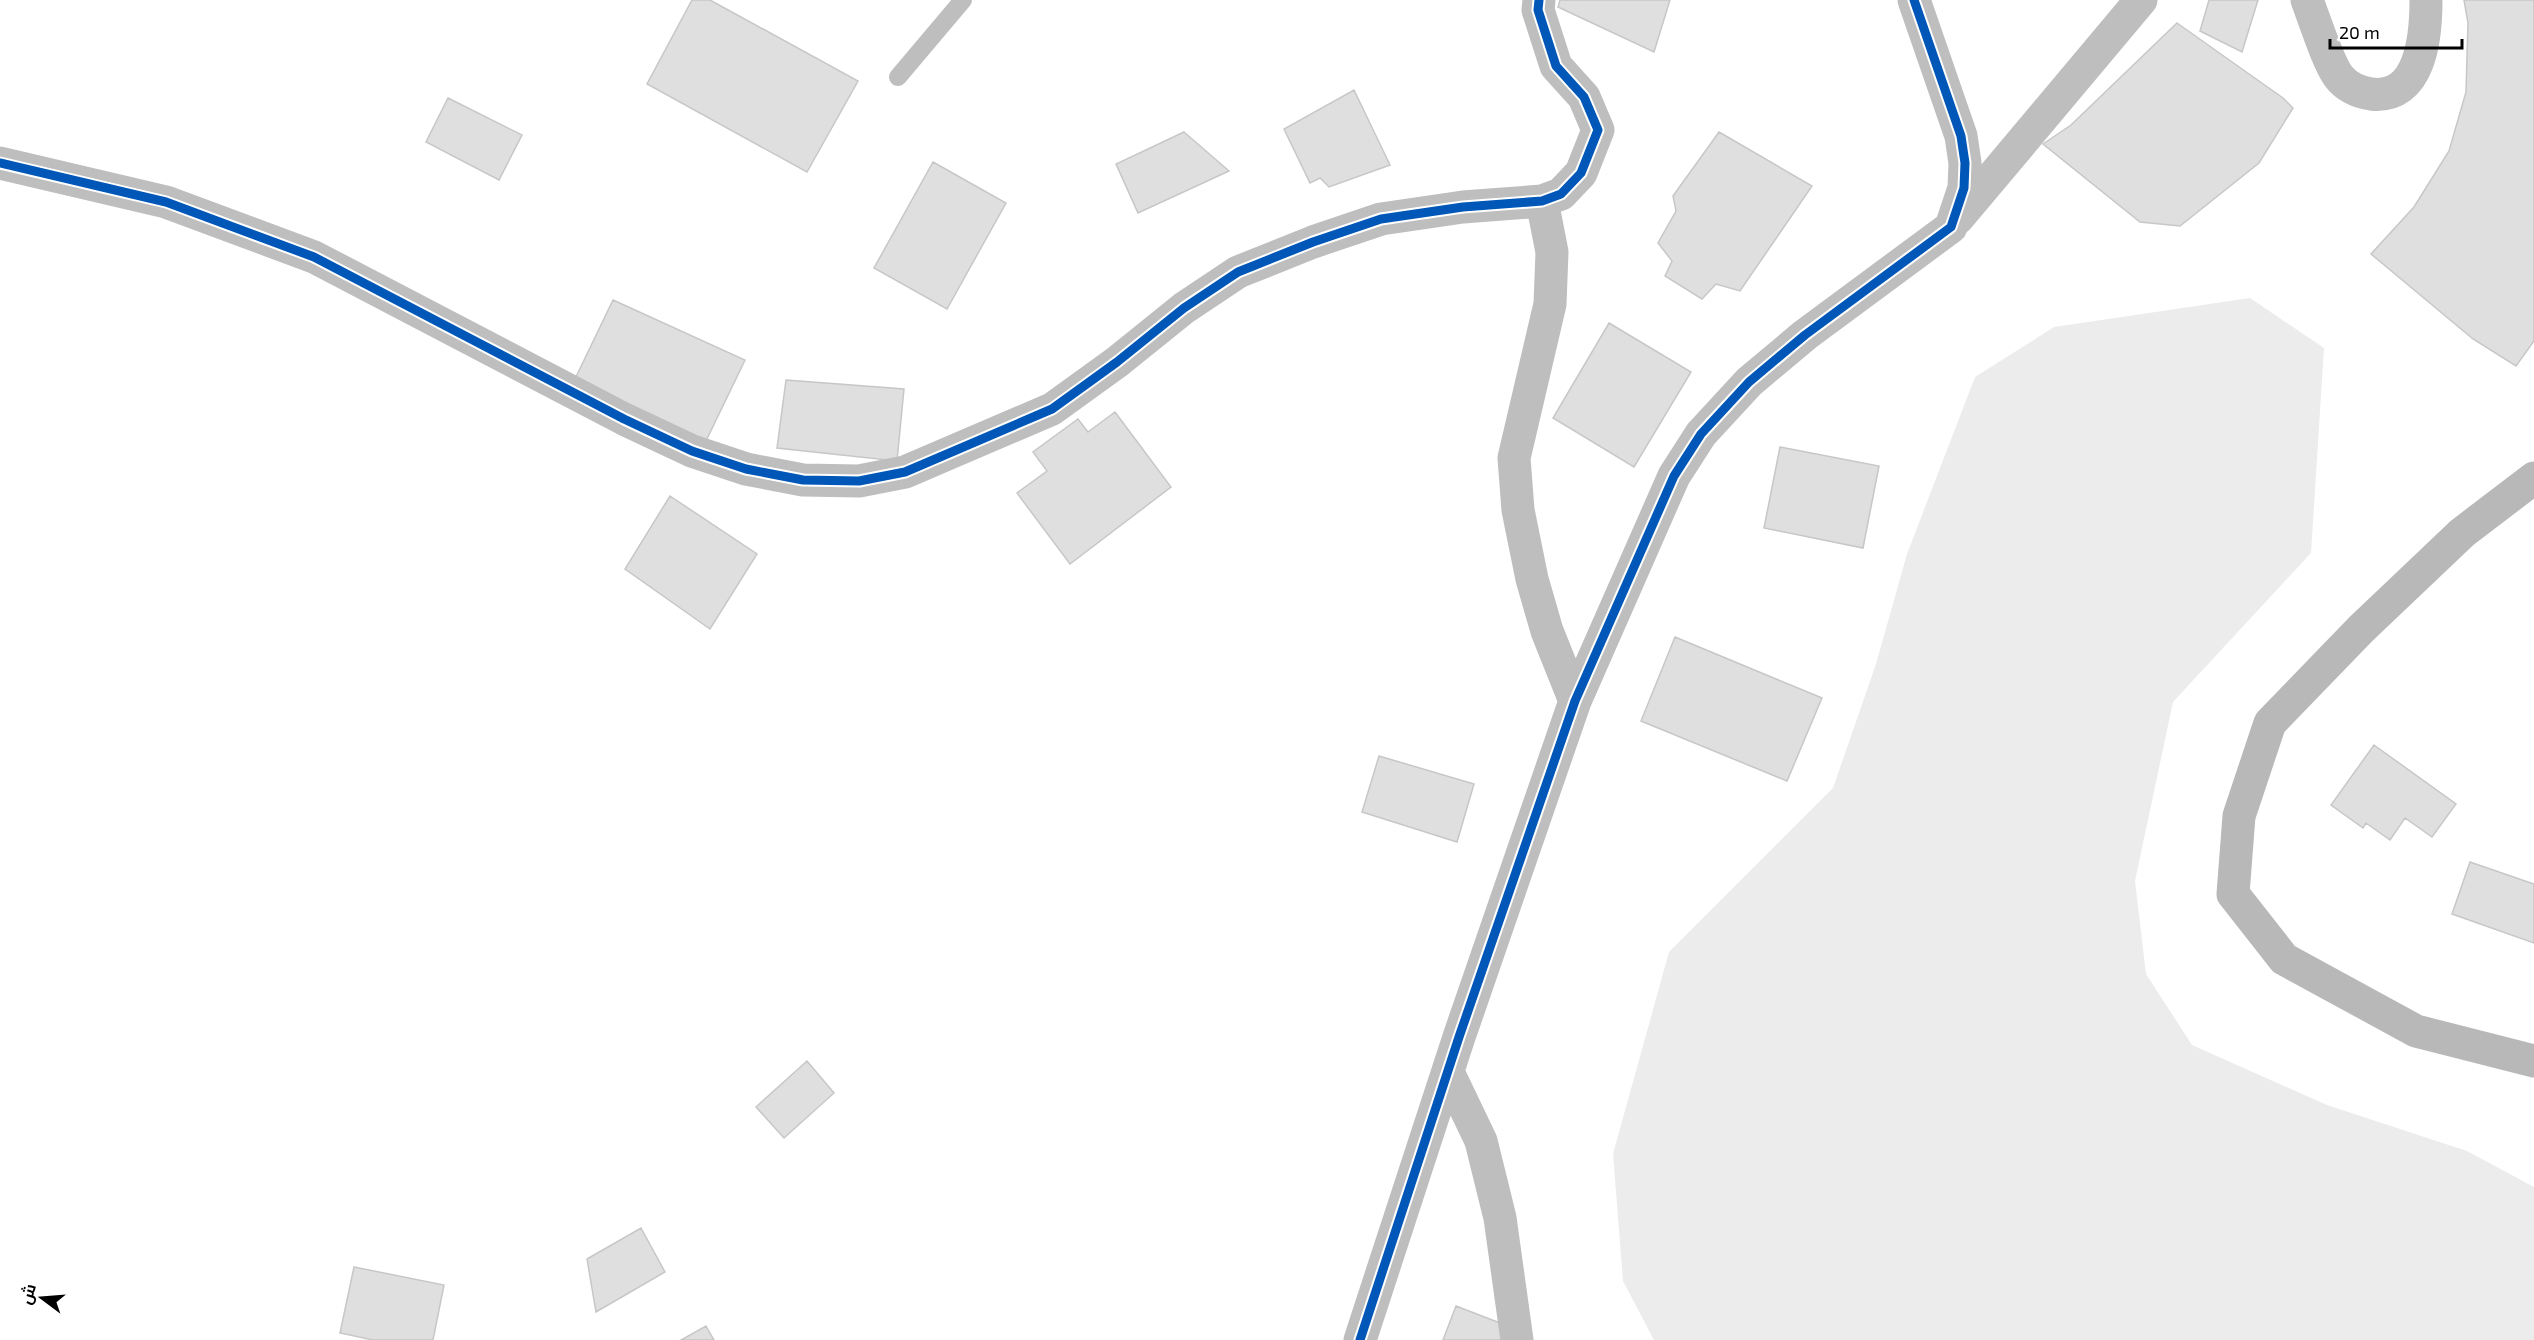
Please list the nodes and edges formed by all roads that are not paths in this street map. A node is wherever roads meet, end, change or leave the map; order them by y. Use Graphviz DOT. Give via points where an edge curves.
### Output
graph roads {
  1 [pos="963,0"];
  2 [pos="1539,0"];
  3 [pos="1914,0"];
  4 [pos="2141,0"];
  5 [pos="2307,0"];
  6 [pos="2426,0"];
  7 [pos="898,77"];
  8 [pos="0,163"];
  9 [pos="1542,201"];
  10 [pos="1951,227"];
  11 [pos="2534,478"];
  12 [pos="1575,701"];
  13 [pos="2534,1061"];
  14 [pos="1448,1072"];
  15 [pos="1360,1340"];
  16 [pos="1517,1340"];
  1 -- 7 [label="lane"];
  2 -- 9 [label="street" via="1538,10 1556,66 1584,97 1598,130 1581,172 1561,194"];
  3 -- 10 [label="street" via="1961,135 1964,188"];
  4 -- 10 [label="street"];
  5 -- 6 [label="street" via="2337,75 2363,93 2378,94 2395,90 2409,79 2417,64 2425,39"];
  8 -- 9 [label="street" via="166,202 314,257 692,451 746,469 803,480 859,481 905,472 1052,409 1184,308 1238,272 1314,242 1381,219"];
  9 -- 12 [label="street" via="1552,252 1550,304 1514,458 1518,510 1532,579 1547,631"];
  10 -- 12 [label="street" via="1749,382 1701,434 1674,476"];
  11 -- 13 [label="main road" via="2462,533 2270,723 2239,816 2233,894 2284,959 2416,1031"];
  12 -- 14 [label="street"];
  14 -- 15 [label="street"];
  14 -- 16 [label="street" via="1481,1141 1500,1218"];
}
